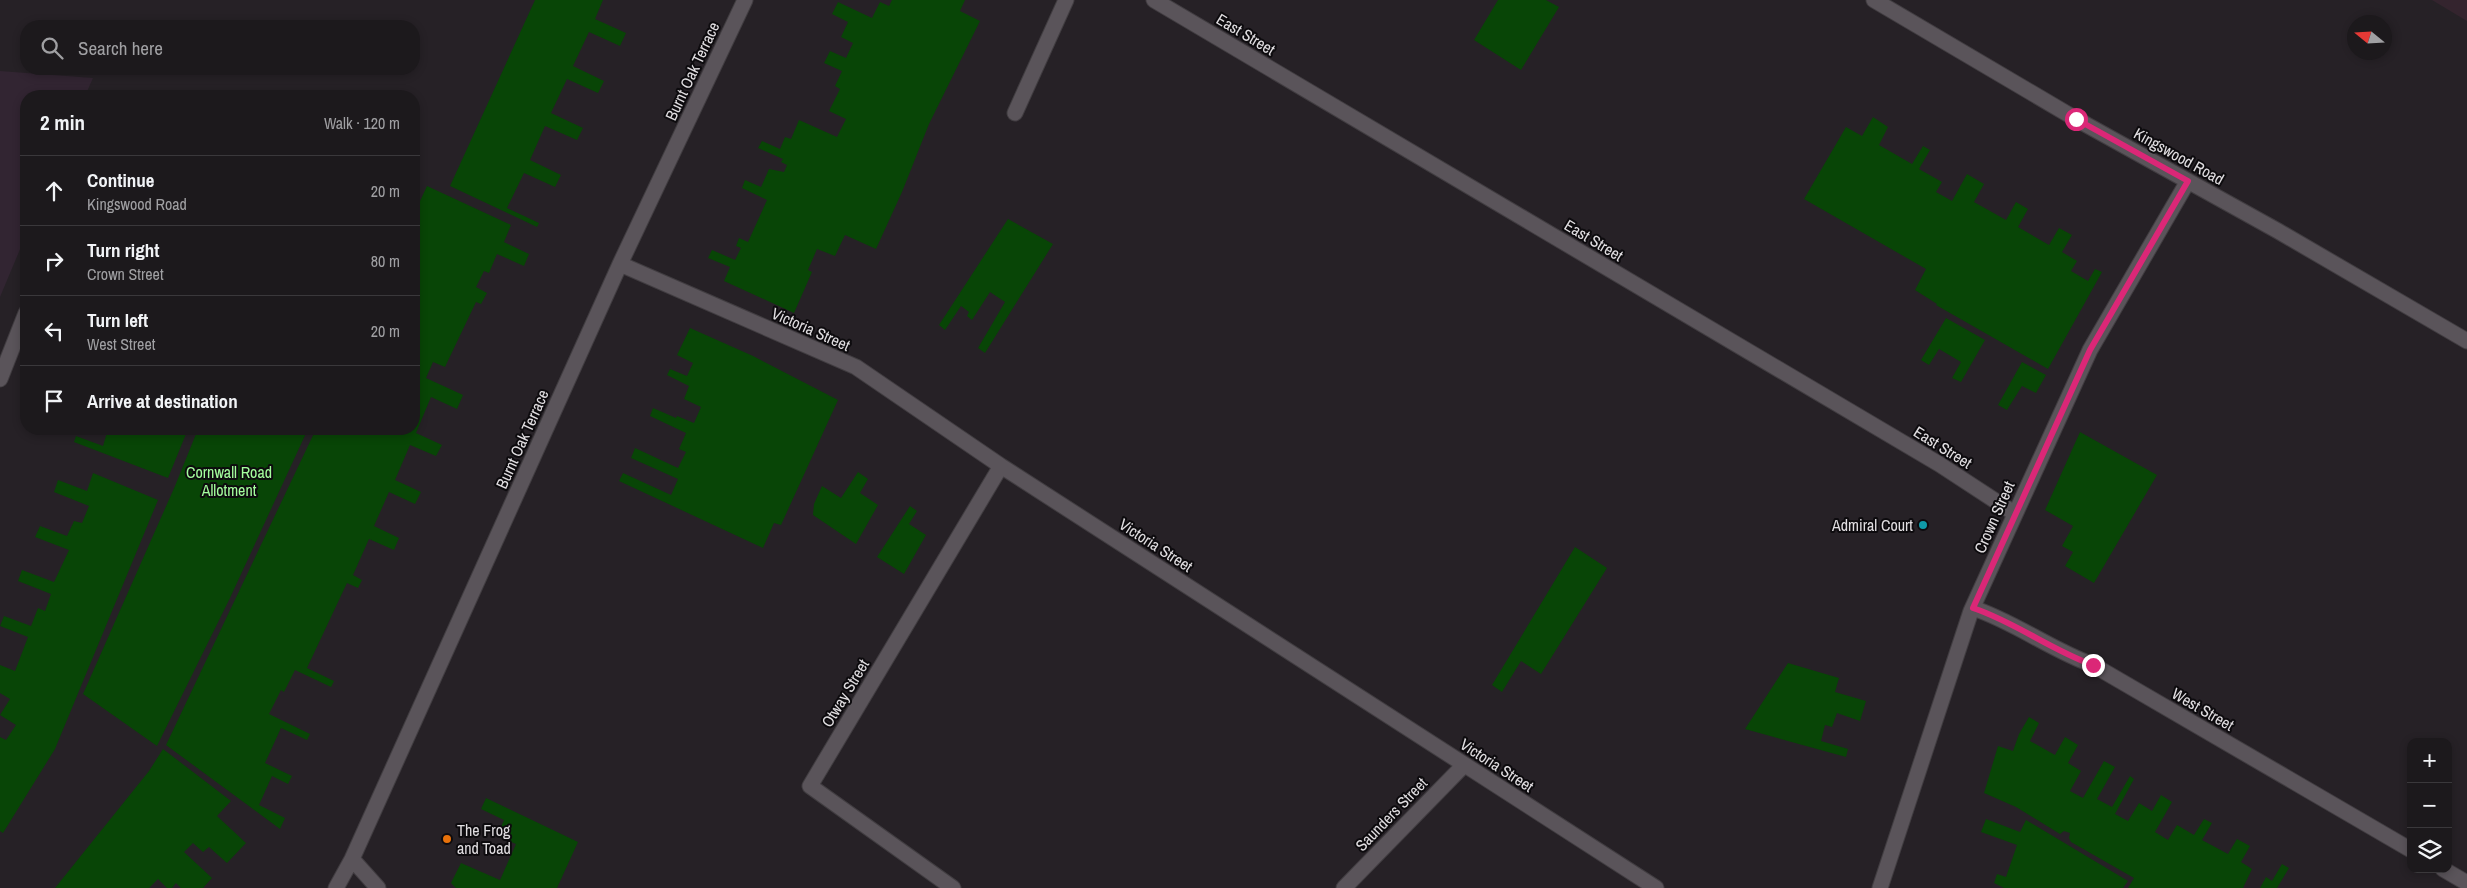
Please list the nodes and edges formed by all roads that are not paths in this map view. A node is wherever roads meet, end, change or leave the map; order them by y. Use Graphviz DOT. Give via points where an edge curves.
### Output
graph roads {
  1 [pos="745,0"];
  2 [pos="1066,0"];
  3 [pos="1154,0"];
  4 [pos="1874,0"];
  5 [pos="1015,113"];
  6 [pos="2188,181"];
  7 [pos="620,264"];
  8 [pos="20,328"];
  9 [pos="2467,341"];
  10 [pos="0,379"];
  11 [pos="1001,466"];
  12 [pos="2014,513"];
  13 [pos="1973,608"];
  14 [pos="1464,765"];
  15 [pos="2407,848"];
  16 [pos="352,859"];
  17 [pos="2450,873"];
  18 [pos="2467,883"];
  19 [pos="336,888"];
  20 [pos="378,888"];
  21 [pos="953,888"];
  22 [pos="1344,888"];
  23 [pos="1656,888"];
  24 [pos="1880,888"];
  1 -- 7 [label="street, Burnt Oak Terrace"];
  2 -- 5 [label="street"];
  3 -- 12 [label="street, East Street" via="1939,464"];
  4 -- 6 [label="street, Kingswood Road"];
  6 -- 9 [label="street, Kingswood Road"];
  6 -- 12 [label="street, Crown Street" via="2090,350"];
  7 -- 11 [label="street, Victoria Street" via="856,367"];
  7 -- 16 [label="street, Burnt Oak Terrace"];
  8 -- 10 [label="street"];
  11 -- 14 [label="street, Victoria Street"];
  11 -- 21 [label="street, Otway Street" via="810,786"];
  12 -- 13 [label="street, Crown Street"];
  13 -- 15 [label="street, West Street" via="1996,615 2093,665"];
  13 -- 24 [label="street, Crown Street"];
  14 -- 22 [label="street, Saunders Street"];
  14 -- 23 [label="street, Victoria Street"];
  16 -- 19 [label="street, Burnt Oak Terrace"];
  16 -- 20 [label="street"];
  17 -- 18 [label="street"];
}
